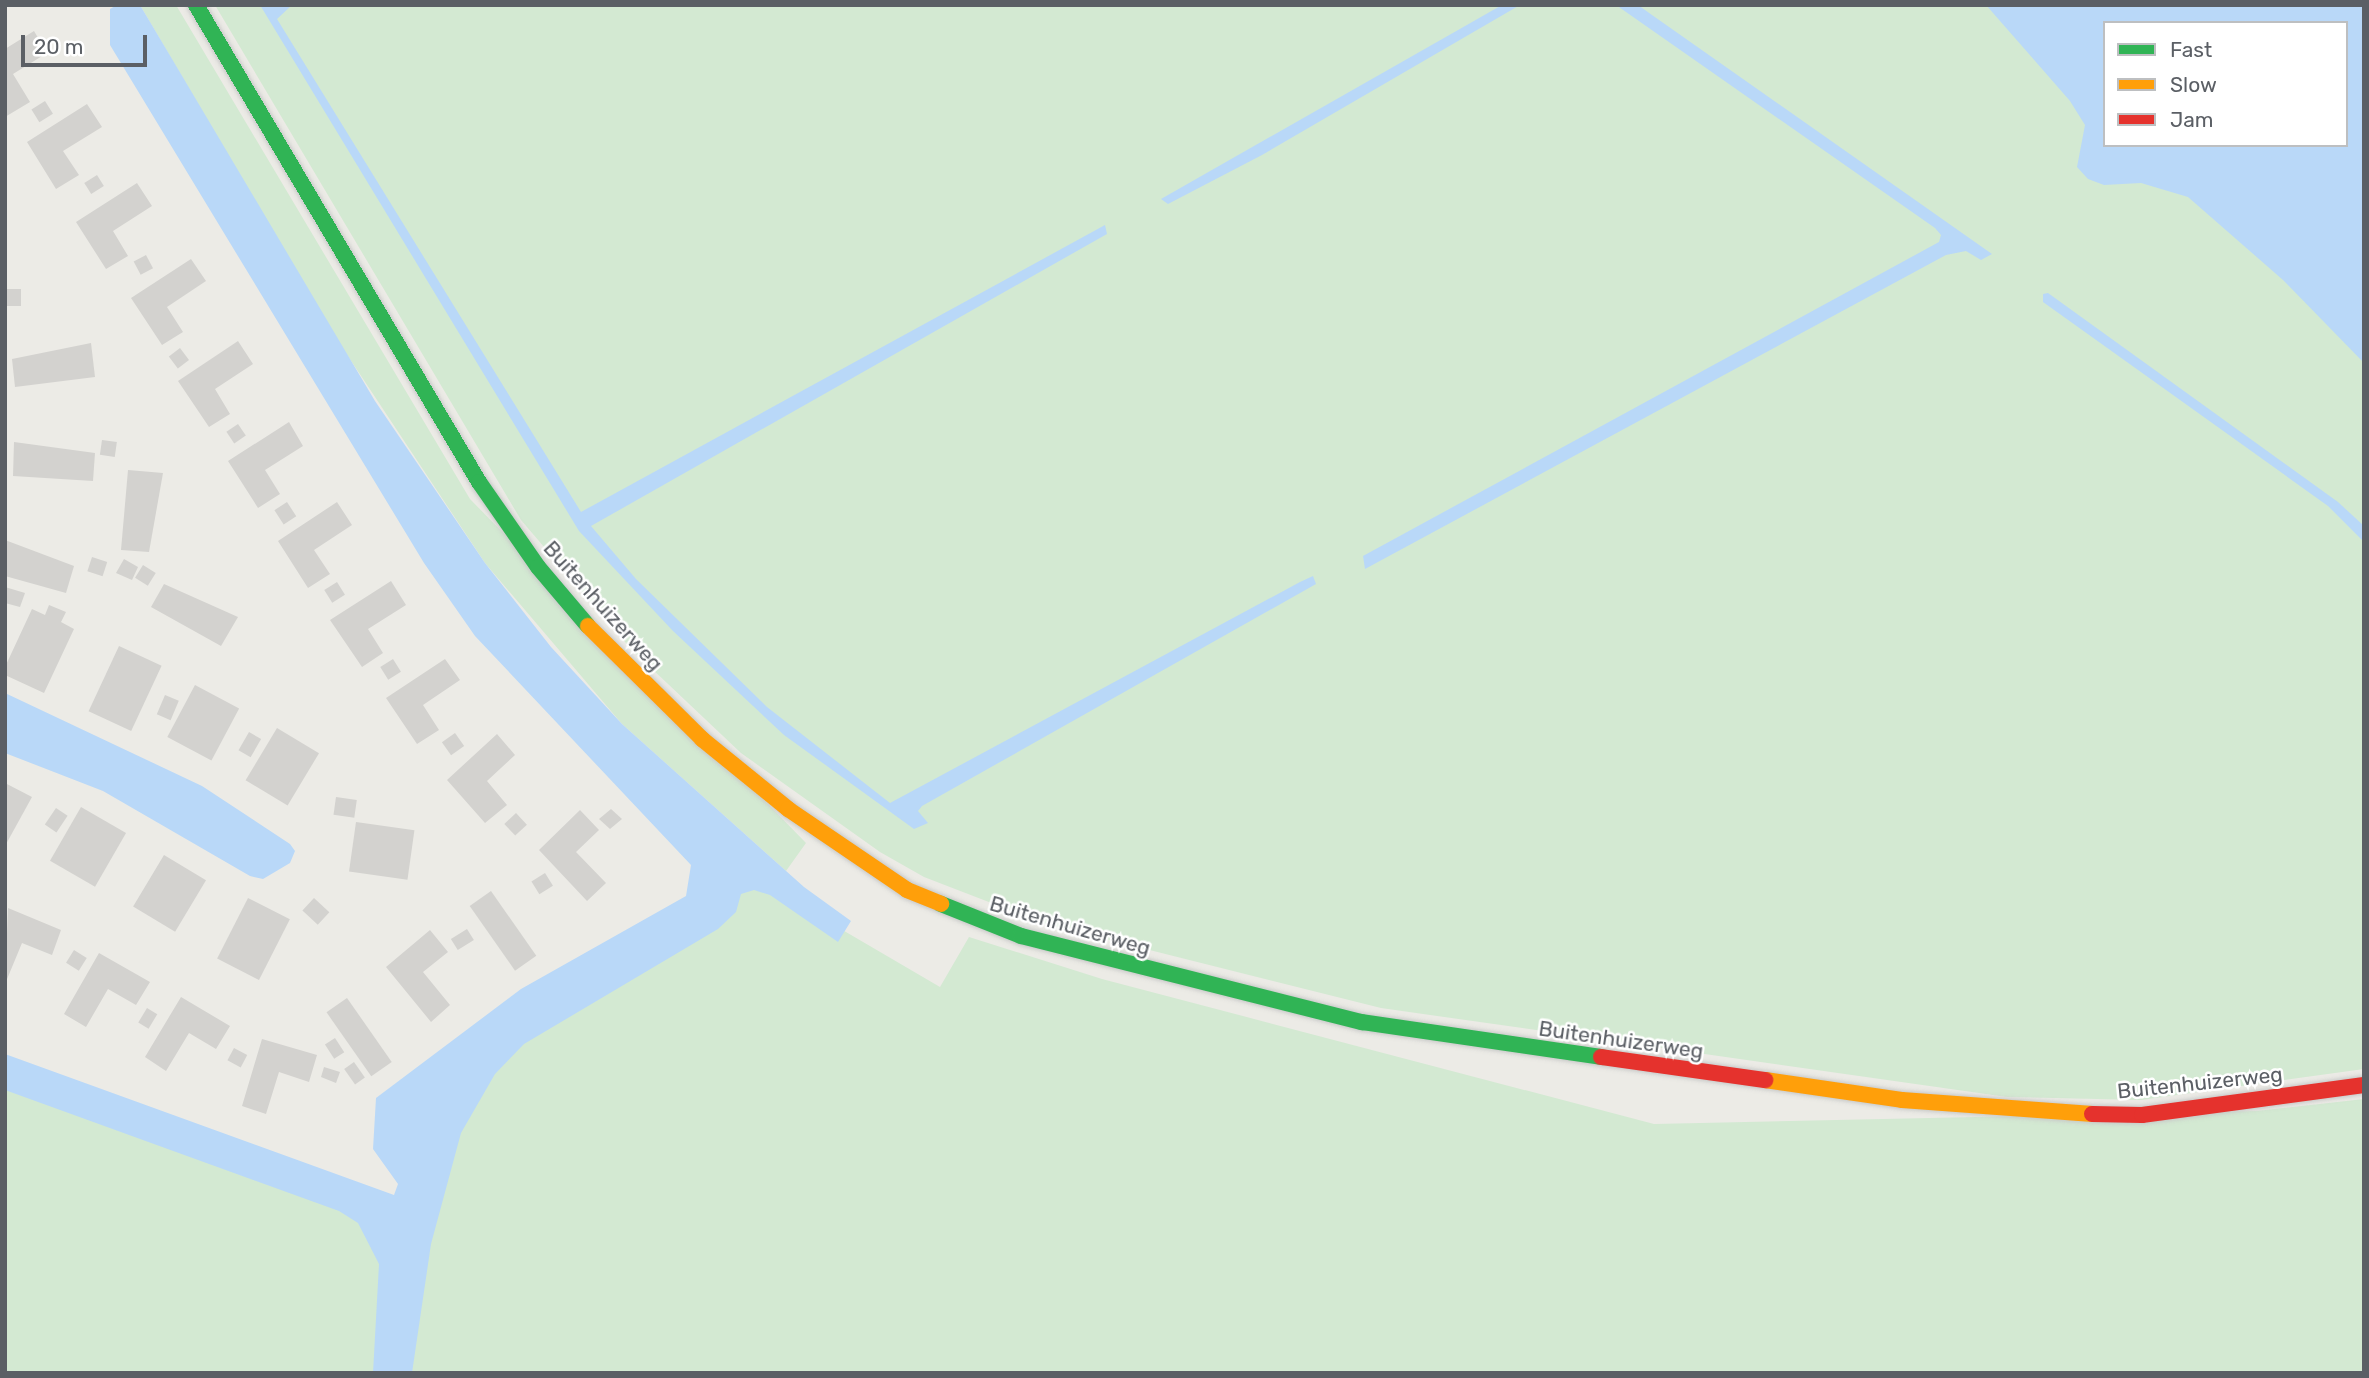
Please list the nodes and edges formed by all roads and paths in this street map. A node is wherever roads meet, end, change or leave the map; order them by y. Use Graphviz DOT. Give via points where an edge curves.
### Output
graph roads {
  1 [pos="196,5"];
  2 [pos="2364,1085"];
  1 -- 2 [label="street, Buitenhuizerweg" via="479,482 538,567 599,639 702,739 788,809 907,890 1020,936 1362,1023 1902,1100 2040,1113 2142,1115"];
}
